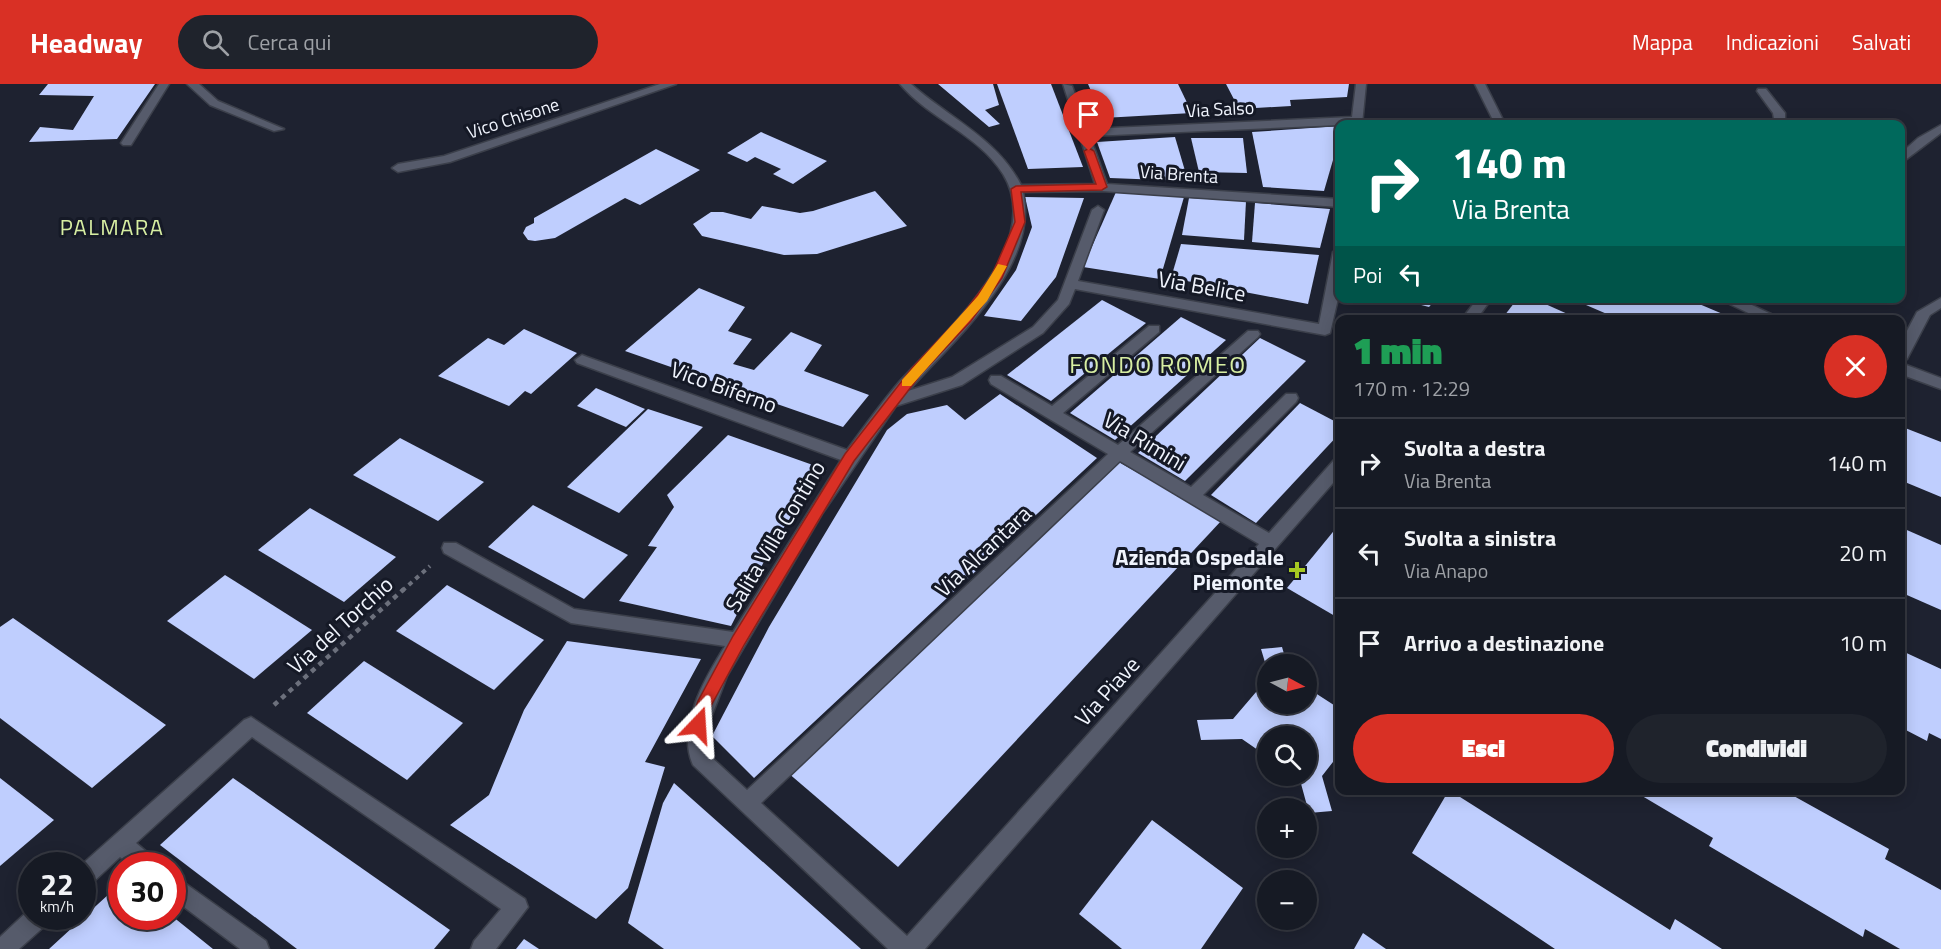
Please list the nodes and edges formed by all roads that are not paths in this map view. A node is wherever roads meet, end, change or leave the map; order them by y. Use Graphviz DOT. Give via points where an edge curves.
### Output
graph roads {
  1 [pos="164,84"];
  2 [pos="192,84"];
  3 [pos="671,84"];
  4 [pos="904,84"];
  5 [pos="1361,84"];
  6 [pos="1480,84"];
  7 [pos="1067,87"];
  8 [pos="1762,91"];
  9 [pos="1357,120"];
  10 [pos="1498,120"];
  11 [pos="1780,120"];
  12 [pos="1335,123"];
  13 [pos="1941,128"];
  14 [pos="278,129"];
  15 [pos="1083,133"];
  16 [pos="127,143"];
  17 [pos="1905,156"];
  18 [pos="398,168"];
  19 [pos="1102,187"];
  20 [pos="1016,189"];
  21 [pos="1335,203"];
  22 [pos="1098,210"];
  23 [pos="1335,278"];
  24 [pos="1071,284"];
  25 [pos="1941,302"];
  26 [pos="1482,303"];
  27 [pos="1735,303"];
  28 [pos="1471,315"];
  29 [pos="1765,315"];
  30 [pos="1154,329"];
  31 [pos="1252,334"];
  32 [pos="1905,349"];
  33 [pos="582,360"];
  34 [pos="1905,370"];
  35 [pos="996,380"];
  36 [pos="1941,384"];
  37 [pos="1291,398"];
  38 [pos="891,402"];
  39 [pos="1053,413"];
  40 [pos="1120,452"];
  41 [pos="849,457"];
  42 [pos="1335,470"];
  43 [pos="1192,496"];
  44 [pos="1270,542"];
  45 [pos="450,548"];
  46 [pos="738,640"];
  47 [pos="746,804"];
  48 [pos="120,844"];
  49 [pos="130,852"];
  50 [pos="96,865"];
  51 [pos="186,895"];
  52 [pos="24,930"];
  53 [pos="3,949"];
  54 [pos="258,949"];
  55 [pos="482,949"];
  56 [pos="904,949"];
  57 [pos="910,949"];
  1 -- 16 [label="street"];
  2 -- 14 [label="street" via="214,103"];
  3 -- 18 [label="street, Vico Chisone" via="446,159"];
  4 -- 20 [label="street, Salita Villa Contino" via="994,157"];
  5 -- 9 [label="street"];
  6 -- 10 [label="street"];
  7 -- 15 [label="street"];
  8 -- 11 [label="street" via="1779,113"];
  12 -- 15 [label="street, Via Salso"];
  13 -- 17 [label="street"];
  15 -- 19 [label="street"];
  19 -- 20 [label="street, Via Brenta"];
  19 -- 21 [label="street, Via Brenta"];
  20 -- 38 [label="street, Salita Villa Contino" via="1020,222 996,278"];
  22 -- 24 [label="street"];
  23 -- 24 [label="street, Via Belice" via="1325,330"];
  24 -- 38 [label="street" via="1052,317 986,365 957,381"];
  25 -- 32 [label="street" via="1924,312"];
  26 -- 28 [label="street"];
  27 -- 29 [label="street"];
  30 -- 39 [label="street"];
  31 -- 40 [label="street, Via Alcantara"];
  33 -- 41 [label="street, Vico Biferno"];
  34 -- 36 [label="street"];
  35 -- 39 [label="street, Via Rimini"];
  37 -- 43 [label="street"];
  38 -- 41 [label="street, Salita Villa Contino"];
  39 -- 40 [label="street, Via Rimini"];
  40 -- 43 [label="street, Via Rimini"];
  40 -- 47 [label="street, Via Alcantara"];
  41 -- 46 [label="street, Salita Villa Contino"];
  42 -- 44 [label="street, Via Piave"];
  43 -- 44 [label="street, Via Rimini"];
  44 -- 57 [label="street, Via Piave"];
  45 -- 46 [label="street" via="571,616"];
  46 -- 47 [label="street, Salita Villa Contino" via="704,705 697,743 700,759"];
  47 -- 56 [label="street, Salita Villa Contino"];
  48 -- 49 [label="street"];
  48 -- 50 [label="street"];
  48 -- 55 [label="street" via="251,726 517,907"];
  51 -- 54 [label="street"];
  52 -- 53 [label="street"];
}
